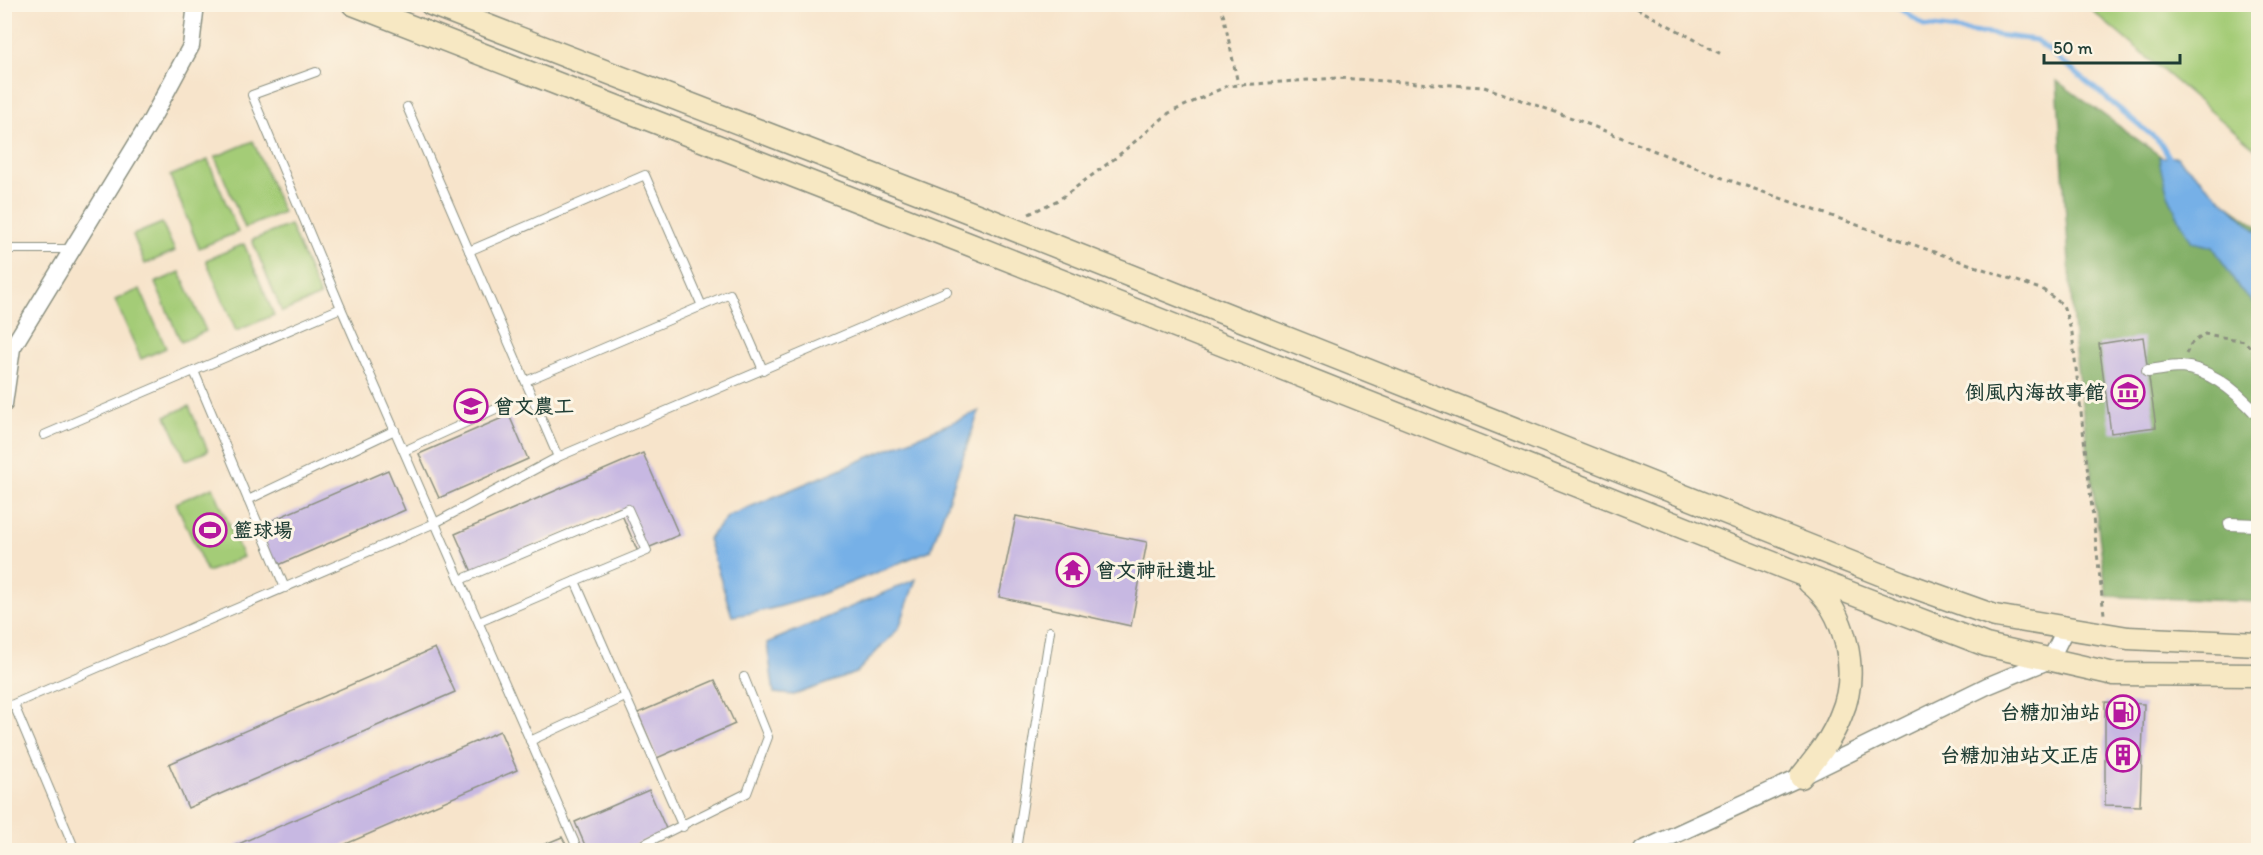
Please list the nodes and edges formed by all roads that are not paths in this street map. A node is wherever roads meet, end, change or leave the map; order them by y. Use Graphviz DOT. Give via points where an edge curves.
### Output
graph roads {
  1 [pos="196,4"];
  2 [pos="353,4"];
  3 [pos="431,4"];
  4 [pos="316,72"];
  5 [pos="407,107"];
  6 [pos="4,249"];
  7 [pos="73,249"];
  8 [pos="469,251"];
  9 [pos="947,291"];
  10 [pos="702,306"];
  11 [pos="341,308"];
  12 [pos="763,370"];
  13 [pos="194,371"];
  14 [pos="2148,371"];
  15 [pos="526,381"];
  16 [pos="4,404"];
  17 [pos="500,407"];
  18 [pos="2259,415"];
  19 [pos="395,430"];
  20 [pos="44,435"];
  21 [pos="404,451"];
  22 [pos="558,457"];
  23 [pos="248,500"];
  24 [pos="435,523"];
  25 [pos="2230,524"];
  26 [pos="2258,526"];
  27 [pos="1798,573"];
  28 [pos="460,580"];
  29 [pos="575,581"];
  30 [pos="285,588"];
  31 [pos="478,622"];
  32 [pos="2066,628"];
  33 [pos="1050,632"];
  34 [pos="2259,644"];
  35 [pos="2050,660"];
  36 [pos="2259,675"];
  37 [pos="744,677"];
  38 [pos="625,698"];
  39 [pos="14,705"];
  40 [pos="4,708"];
  41 [pos="530,741"];
  42 [pos="1801,777"];
  43 [pos="682,827"];
  44 [pos="75,850"];
  45 [pos="578,850"];
  46 [pos="632,850"];
  47 [pos="1016,850"];
  48 [pos="1642,850"];
  1 -- 7 [label="street" via="191,46"];
  2 -- 27 [label="main road"];
  3 -- 32 [label="main road" via="995,222 1900,582 1995,616"];
  4 -- 11 [label="lane" via="252,95"];
  5 -- 8 [label="lane"];
  6 -- 7 [label="lane"];
  7 -- 16 [label="street" via="12,348"];
  8 -- 10 [label="lane" via="645,176"];
  8 -- 15 [label="lane"];
  9 -- 12 [label="lane"];
  10 -- 12 [label="lane" via="730,294"];
  10 -- 15 [label="lane"];
  11 -- 13 [label="lane"];
  11 -- 19 [label="lane"];
  12 -- 22 [label="lane"];
  13 -- 20 [label="lane"];
  13 -- 23 [label="lane"];
  14 -- 18 [label="street" via="2181,367 2209,375 2243,398"];
  15 -- 22 [label="lane"];
  17 -- 21 [label="lane"];
  19 -- 21 [label="lane"];
  19 -- 23 [label="lane"];
  21 -- 24 [label="lane"];
  22 -- 24 [label="lane"];
  23 -- 30 [label="lane"];
  24 -- 28 [label="lane"];
  24 -- 30 [label="lane"];
  25 -- 26 [label="street"];
  27 -- 35 [label="main road" via="1986,645"];
  27 -- 42 [label="main road" via="1824,594 1835,610 1845,639 1849,678 1842,713 1828,743"];
  28 -- 29 [label="lane" via="628,508 647,551"];
  28 -- 31 [label="lane"];
  29 -- 31 [label="lane"];
  29 -- 38 [label="lane"];
  30 -- 39 [label="lane"];
  31 -- 41 [label="lane"];
  32 -- 34 [label="main road" via="2128,638"];
  32 -- 35 [label="street"];
  33 -- 47 [label="lane"];
  35 -- 36 [label="main road" via="2114,674"];
  35 -- 42 [label="street" via="1986,686"];
  37 -- 43 [label="lane" via="768,737 747,793"];
  38 -- 41 [label="lane"];
  38 -- 43 [label="lane"];
  39 -- 40 [label="lane"];
  39 -- 44 [label="lane"];
  41 -- 45 [label="lane"];
  42 -- 48 [label="street"];
  43 -- 46 [label="lane"];
}
